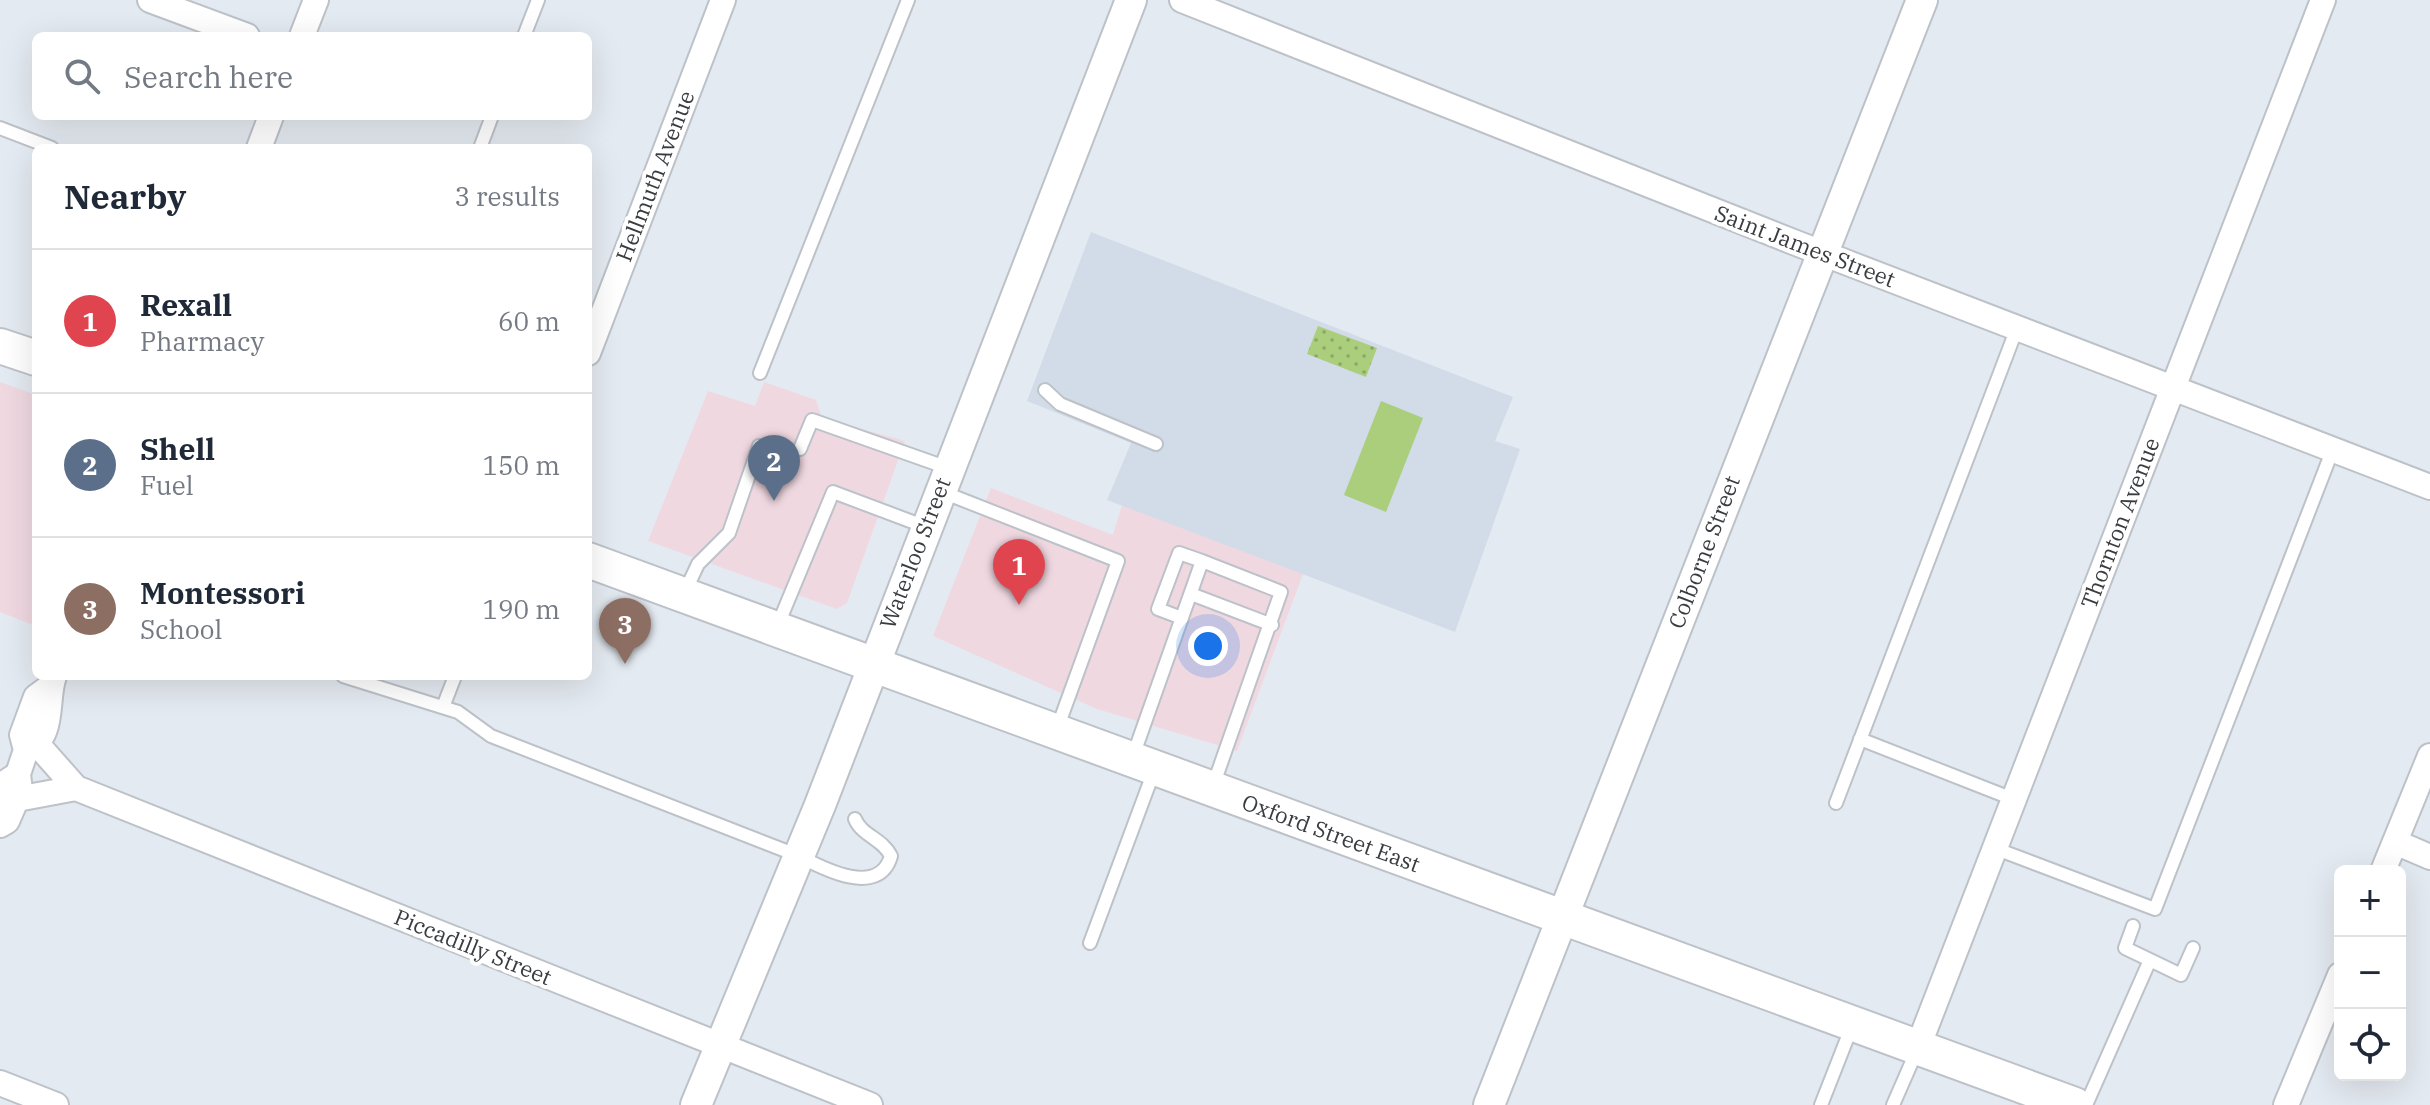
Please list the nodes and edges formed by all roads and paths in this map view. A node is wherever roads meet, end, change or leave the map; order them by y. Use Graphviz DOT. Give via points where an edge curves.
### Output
graph roads {
  1 [pos="150,0"];
  2 [pos="316,0"];
  3 [pos="538,0"];
  4 [pos="723,0"];
  5 [pos="908,0"];
  6 [pos="1131,0"];
  7 [pos="1182,0"];
  8 [pos="1922,0"];
  9 [pos="2323,0"];
  10 [pos="236,32"];
  11 [pos="304,32"];
  12 [pos="526,32"];
  13 [pos="270,120"];
  14 [pos="490,120"];
  15 [pos="0,128"];
  16 [pos="42,144"];
  17 [pos="260,144"];
  18 [pos="482,144"];
  19 [pos="1821,253"];
  20 [pos="2017,328"];
  21 [pos="592,343"];
  22 [pos="0,346"];
  23 [pos="32,357"];
  24 [pos="760,373"];
  25 [pos="2172,387"];
  26 [pos="1045,390"];
  27 [pos="1156,444"];
  28 [pos="759,446"];
  29 [pos="800,449"];
  30 [pos="2333,449"];
  31 [pos="944,480"];
  32 [pos="2430,487"];
  33 [pos="926,527"];
  34 [pos="592,561"];
  35 [pos="1202,561"];
  36 [pos="1191,594"];
  37 [pos="684,595"];
  38 [pos="1182,618"];
  39 [pos="1272,625"];
  40 [pos="777,629"];
  41 [pos="872,664"];
  42 [pos="356,680"];
  43 [pos="453,680"];
  44 [pos="52,681"];
  45 [pos="443,707"];
  46 [pos="1056,732"];
  47 [pos="1860,739"];
  48 [pos="2430,756"];
  49 [pos="20,760"];
  50 [pos="1143,764"];
  51 [pos="76,788"];
  52 [pos="1212,789"];
  53 [pos="9,798"];
  54 [pos="2013,799"];
  55 [pos="1836,803"];
  56 [pos="855,819"];
  57 [pos="0,825"];
  58 [pos="2395,842"];
  59 [pos="1994,848"];
  60 [pos="799,856"];
  61 [pos="2430,857"];
  62 [pos="2385,865"];
  63 [pos="1562,917"];
  64 [pos="2133,926"];
  65 [pos="1090,943"];
  66 [pos="2193,948"];
  67 [pos="2150,960"];
  68 [pos="2334,989"];
  69 [pos="1853,1024"];
  70 [pos="718,1045"];
  71 [pos="1918,1047"];
  72 [pos="0,1083"];
  73 [pos="56,1105"];
  74 [pos="696,1105"];
  75 [pos="870,1105"];
  76 [pos="1489,1105"];
  77 [pos="1821,1105"];
  78 [pos="1893,1105"];
  79 [pos="2075,1105"];
  80 [pos="2086,1105"];
  81 [pos="2286,1105"];
  1 -- 10 [label="street"];
  2 -- 11 [label="street"];
  3 -- 12 [label="lane"];
  4 -- 21 [label="street, Hellmuth Avenue"];
  5 -- 24 [label="lane"];
  6 -- 31 [label="street, Waterloo Street"];
  7 -- 19 [label="street, Saint James Street"];
  8 -- 19 [label="street, Colborne Street"];
  9 -- 25 [label="street, Thornton Avenue"];
  13 -- 17 [label="street"];
  14 -- 18 [label="lane"];
  15 -- 16 [label="lane"];
  19 -- 20 [label="street, Saint James Street"];
  19 -- 63 [label="street, Colborne Street"];
  20 -- 25 [label="street, Saint James Street"];
  20 -- 47 [label="lane"];
  22 -- 23 [label="main road"];
  25 -- 30 [label="street, Saint James Street"];
  25 -- 54 [label="street, Thornton Avenue"];
  26 -- 27 [label="lane" via="1060,404"];
  28 -- 37 [label="lane" via="729,533 698,564"];
  29 -- 31 [label="lane" via="812,420"];
  30 -- 32 [label="street, Saint James Street"];
  30 -- 59 [label="lane" via="2155,909"];
  31 -- 33 [label="street, Waterloo Street"];
  31 -- 46 [label="lane" via="1118,561"];
  33 -- 40 [label="lane" via="833,492"];
  33 -- 41 [label="street, Waterloo Street"];
  34 -- 37 [label="main road, Oxford Street East"];
  35 -- 36 [label="lane"];
  35 -- 38 [label="lane" via="1179,553 1158,609"];
  35 -- 39 [label="lane" via="1281,592"];
  36 -- 38 [label="lane"];
  36 -- 39 [label="lane"];
  37 -- 40 [label="main road, Oxford Street East"];
  38 -- 50 [label="lane"];
  39 -- 52 [label="lane"];
  40 -- 41 [label="main road, Oxford Street East"];
  41 -- 46 [label="main road, Oxford Street East"];
  41 -- 60 [label="street, Waterloo Street"];
  42 -- 45 [label="lane"];
  43 -- 45 [label="lane"];
  44 -- 49 [label="street" via="36,697 22,735"];
  45 -- 60 [label="lane" via="491,736"];
  46 -- 50 [label="main road, Oxford Street East"];
  47 -- 54 [label="lane"];
  47 -- 55 [label="lane"];
  48 -- 58 [label="street"];
  49 -- 51 [label="street, Piccadilly Street"];
  49 -- 53 [label="street"];
  50 -- 52 [label="main road, Oxford Street East"];
  50 -- 65 [label="lane"];
  51 -- 53 [label="street"];
  51 -- 70 [label="street, Piccadilly Street"];
  52 -- 63 [label="main road, Oxford Street East"];
  53 -- 57 [label="street" via="7,821"];
  54 -- 59 [label="street, Thornton Avenue"];
  56 -- 60 [label="lane" via="859,829 885,845 891,856 878,875 844,876"];
  58 -- 61 [label="street"];
  58 -- 62 [label="street"];
  59 -- 71 [label="street, Thornton Avenue"];
  60 -- 70 [label="street, Waterloo Street"];
  63 -- 69 [label="main road, Oxford Street East"];
  63 -- 76 [label="street, Colborne Street"];
  64 -- 67 [label="lane" via="2125,948"];
  66 -- 67 [label="lane" via="2181,975"];
  67 -- 80 [label="lane"];
  68 -- 81 [label="street"];
  69 -- 71 [label="main road, Oxford Street East"];
  69 -- 77 [label="lane"];
  70 -- 74 [label="street, Waterloo Street"];
  70 -- 75 [label="street, Piccadilly Street"];
  71 -- 78 [label="lane"];
  71 -- 79 [label="main road, Oxford Street East"];
  72 -- 73 [label="street"];
}
